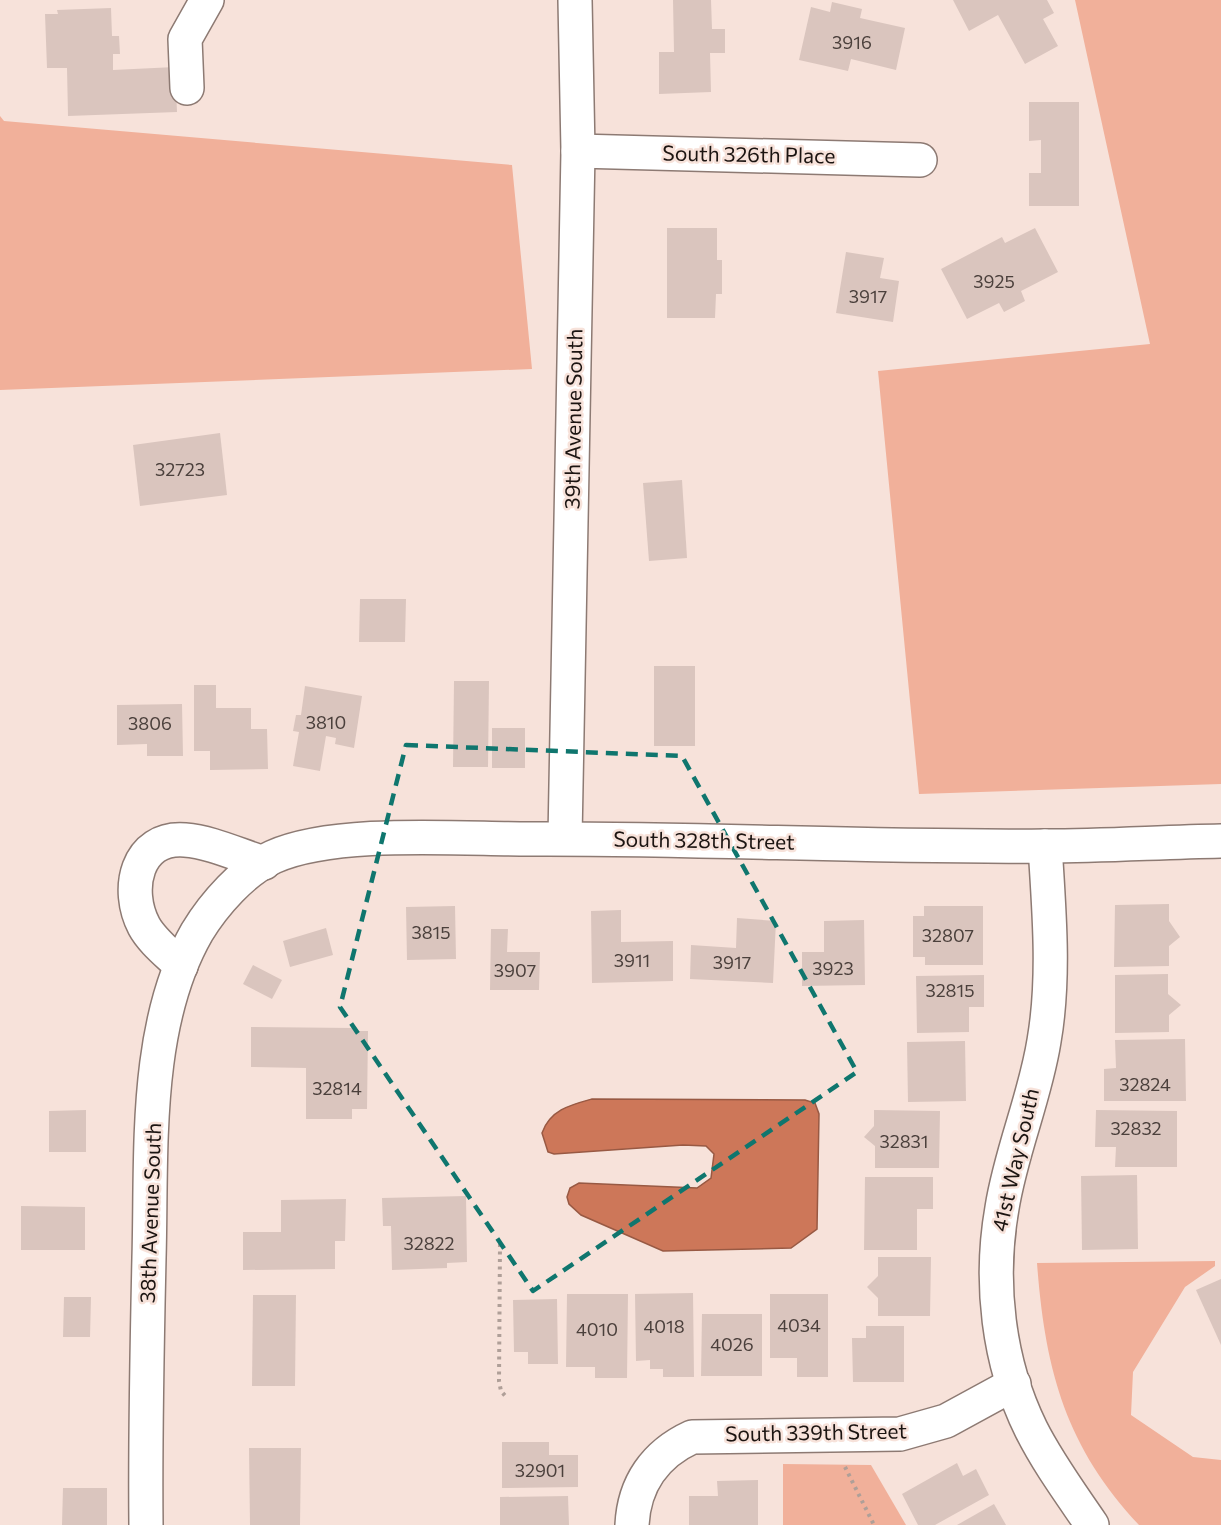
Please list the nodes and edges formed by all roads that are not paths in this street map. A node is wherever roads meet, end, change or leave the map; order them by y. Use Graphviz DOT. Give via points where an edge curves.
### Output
graph roads {
  1 [pos="207,0"];
  2 [pos="575,0"];
  3 [pos="188,88"];
  4 [pos="578,151"];
  5 [pos="920,160"];
  6 [pos="565,838"];
  7 [pos="1221,841"];
  8 [pos="1045,846"];
  9 [pos="264,863"];
  10 [pos="212,913"];
  11 [pos="181,966"];
  12 [pos="1014,1384"];
  13 [pos="146,1525"];
  14 [pos="632,1525"];
  15 [pos="1092,1525"];
  1 -- 3 [label="street" via="186,39"];
  2 -- 4 [label="street, 39th Avenue South"];
  4 -- 5 [label="street, South 326th Place"];
  4 -- 6 [label="street, 39th Avenue South"];
  6 -- 8 [label="street, South 328th Street"];
  6 -- 9 [label="street, South 328th Street" via="364,839 307,847"];
  7 -- 8 [label="street, South 328th Street"];
  8 -- 12 [label="street, 41st Way South" via="1049,954 1044,1041 1002,1208 997,1252 999,1316"];
  9 -- 10 [label="street, South 328th Street" via="244,875"];
  9 -- 11 [label="street" via="183,840 162,842 145,854 138,864 135,882 137,909 144,927"];
  10 -- 11 [label="street, 38th Avenue South" via="199,929"];
  11 -- 13 [label="street, 38th Avenue South" via="170,990 159,1048 154,1118"];
  12 -- 14 [label="street, South 339th Street" via="946,1421 882,1436 692,1437 665,1452 653,1465 637,1496"];
  12 -- 15 [label="street, 41st Way South" via="1032,1430"];
}
